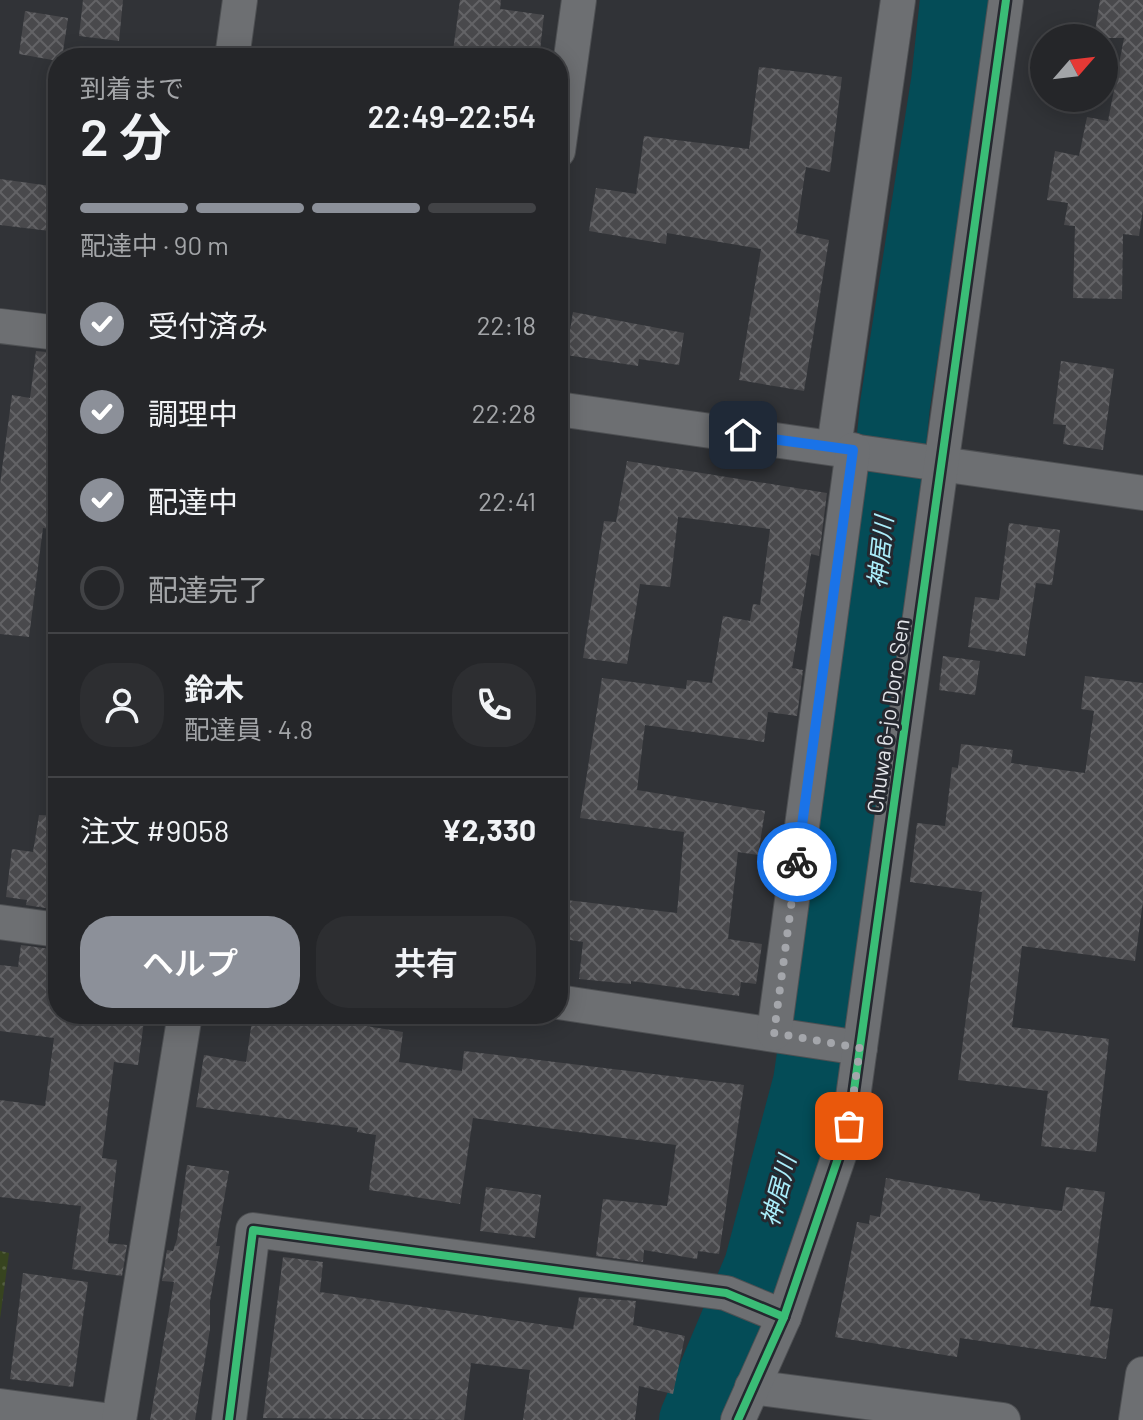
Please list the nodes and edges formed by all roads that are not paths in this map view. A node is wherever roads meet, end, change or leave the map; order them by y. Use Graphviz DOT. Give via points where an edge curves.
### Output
graph roads {
  1 [pos="240,0"];
  2 [pos="579,0"];
  3 [pos="898,0"];
  4 [pos="1006,0"];
  5 [pos="233,48"];
  6 [pos="568,79"];
  7 [pos="0,326"];
  8 [pos="48,332"];
  9 [pos="568,420"];
  10 [pos="851,449"];
  11 [pos="942,462"];
  12 [pos="1143,493"];
  13 [pos="0,922"];
  14 [pos="48,929"];
  15 [pos="568,1003"];
  16 [pos="183,1024"];
  17 [pos="784,1034"];
  18 [pos="846,1045"];
  19 [pos="774,1313"];
  20 [pos="1143,1374"];
  21 [pos="752,1387"];
  22 [pos="0,1406"];
  23 [pos="104,1420"];
  24 [pos="119,1420"];
  25 [pos="229,1420"];
  26 [pos="738,1420"];
  27 [pos="1003,1420"];
  28 [pos="1136,1420"];
  1 -- 5 [label="street"];
  2 -- 6 [label="street"];
  3 -- 10 [label="street"];
  4 -- 11 [label="street, Chuwa 6-jo Doro Sen"];
  7 -- 8 [label="street"];
  9 -- 10 [label="street"];
  10 -- 11 [label="street"];
  10 -- 17 [label="street"];
  11 -- 12 [label="street"];
  11 -- 18 [label="street, Chuwa 6-jo Doro Sen"];
  13 -- 14 [label="street"];
  15 -- 17 [label="street"];
  16 -- 24 [label="street"];
  17 -- 18 [label="street"];
  18 -- 19 [label="street, Chuwa 6-jo Doro Sen" via="849,1126"];
  19 -- 21 [label="street, Chuwa 6-jo Doro Sen"];
  19 -- 25 [label="street" via="726,1293 253,1230"];
  20 -- 28 [label="street"];
  21 -- 26 [label="street, Chuwa 6-jo Doro Sen"];
  21 -- 27 [label="street"];
  22 -- 23 [label="street"];
}
